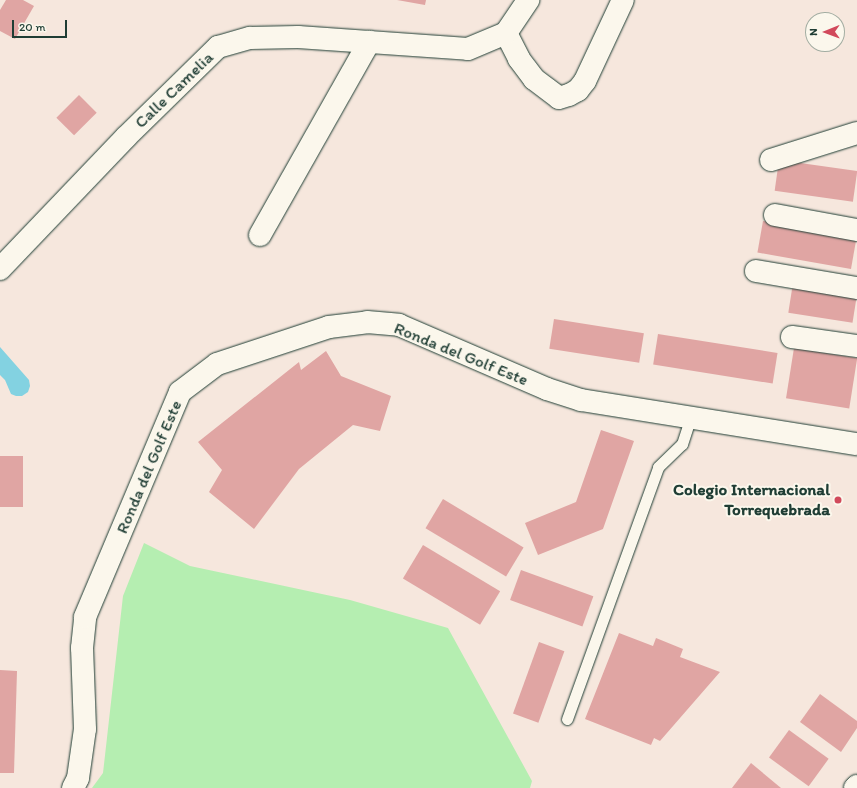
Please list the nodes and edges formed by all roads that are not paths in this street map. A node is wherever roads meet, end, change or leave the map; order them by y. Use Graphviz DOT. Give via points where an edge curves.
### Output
graph roads {
  1 [pos="528,0"];
  2 [pos="623,0"];
  3 [pos="506,33"];
  4 [pos="369,42"];
  5 [pos="857,133"];
  6 [pos="771,160"];
  7 [pos="775,215"];
  8 [pos="857,230"];
  9 [pos="260,235"];
  10 [pos="0,269"];
  11 [pos="756,271"];
  12 [pos="857,288"];
  13 [pos="792,336"];
  14 [pos="857,346"];
  15 [pos="691,417"];
  16 [pos="857,444"];
  17 [pos="567,719"];
  18 [pos="73,788"];
  1 -- 3 [label="street"];
  2 -- 3 [label="street" via="585,81 578,90 559,98 534,79 519,59"];
  3 -- 4 [label="street, Calle Camelia" via="468,49"];
  4 -- 9 [label="street"];
  4 -- 10 [label="street, Calle Camelia" via="298,37 250,38 218,47 126,137"];
  5 -- 6 [label="street"];
  7 -- 8 [label="street"];
  11 -- 12 [label="street"];
  13 -- 14 [label="street"];
  15 -- 16 [label="street, Ronda del Golf Este"];
  15 -- 17 [label="lane" via="682,444 658,467"];
  15 -- 18 [label="street, Ronda del Golf Este" via="580,400 547,389 399,325 367,322 329,327 217,364 180,392 85,617 82,648 85,729 78,778"];
}
